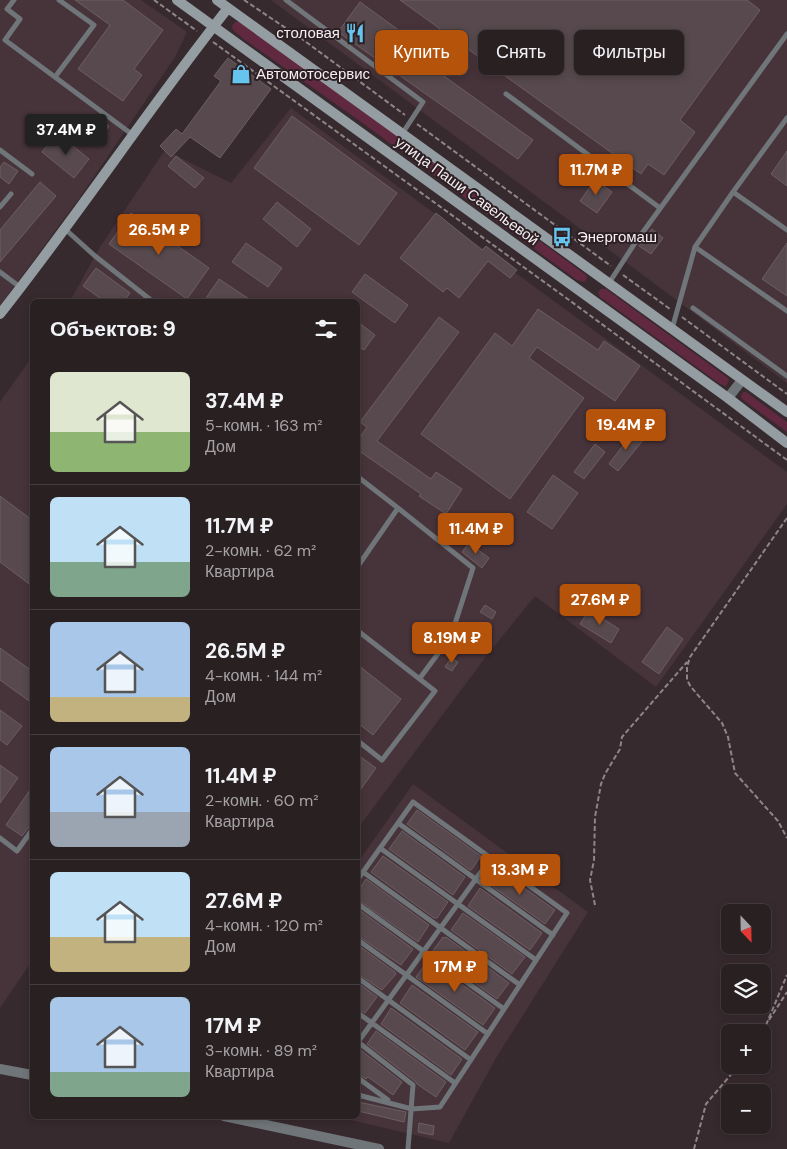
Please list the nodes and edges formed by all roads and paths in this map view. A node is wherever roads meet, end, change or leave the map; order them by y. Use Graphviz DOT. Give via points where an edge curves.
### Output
graph roads {
  1 [pos="14,0"];
  2 [pos="59,0"];
  3 [pos="154,0"];
  4 [pos="177,0"];
  5 [pos="217,0"];
  6 [pos="244,0"];
  7 [pos="286,0"];
  8 [pos="228,8"];
  9 [pos="214,27"];
  10 [pos="787,34"];
  11 [pos="205,37"];
  12 [pos="55,77"];
  13 [pos="506,94"];
  14 [pos="787,118"];
  15 [pos="411,120"];
  16 [pos="133,134"];
  17 [pos="402,134"];
  18 [pos="0,150"];
  19 [pos="32,174"];
  20 [pos="733,192"];
  21 [pos="11,194"];
  22 [pos="0,207"];
  23 [pos="660,208"];
  24 [pos="65,229"];
  25 [pos="787,230"];
  26 [pos="695,247"];
  27 [pos="617,270"];
  28 [pos="0,272"];
  29 [pos="608,283"];
  30 [pos="21,288"];
  31 [pos="149,299"];
  32 [pos="693,308"];
  33 [pos="787,311"];
  34 [pos="676,313"];
  35 [pos="0,314"];
  36 [pos="672,329"];
  37 [pos="787,376"];
  38 [pos="742,380"];
  39 [pos="787,394"];
  40 [pos="728,398"];
  41 [pos="787,412"];
  42 [pos="787,443"];
  43 [pos="787,460"];
  44 [pos="360,479"];
  45 [pos="398,508"];
  46 [pos="787,518"];
  47 [pos="360,563"];
  48 [pos="360,633"];
  49 [pos="689,660"];
  50 [pos="420,678"];
  51 [pos="360,743"];
  52 [pos="398,823"];
  53 [pos="30,833"];
  54 [pos="0,838"];
  55 [pos="787,838"];
  56 [pos="380,848"];
  57 [pos="491,858"];
  58 [pos="363,872"];
  59 [pos="360,877"];
  60 [pos="476,879"];
  61 [pos="457,904"];
  62 [pos="360,905"];
  63 [pos="595,905"];
  64 [pos="441,928"];
  65 [pos="553,934"];
  66 [pos="360,941"];
  67 [pos="423,951"];
  68 [pos="536,960"];
  69 [pos="406,975"];
  70 [pos="787,975"];
  71 [pos="360,979"];
  72 [pos="520,985"];
  73 [pos="787,992"];
  74 [pos="388,1000"];
  75 [pos="504,1009"];
  76 [pos="360,1014"];
  77 [pos="372,1023"];
  78 [pos="766,1024"];
  79 [pos="767,1024"];
  80 [pos="488,1034"];
  81 [pos="360,1039"];
  82 [pos="360,1044"];
  83 [pos="471,1060"];
  84 [pos="0,1069"];
  85 [pos="731,1074"];
  86 [pos="30,1075"];
  87 [pos="360,1079"];
  88 [pos="455,1083"];
  89 [pos="360,1095"];
  90 [pos="391,1102"];
  91 [pos="412,1109"];
  92 [pos="238,1119"];
  93 [pos="379,1149"];
  94 [pos="408,1149"];
  95 [pos="694,1149"];
  1 -- 12 [label="lane" via="7,9 20,19 5,40"];
  2 -- 12 [label="lane" via="94,25"];
  3 -- 11 [label="path"];
  4 -- 9 [label="street, улица Паши Савельевой"];
  5 -- 8 [label="street, улица Паши Савельевой"];
  6 -- 15 [label="path"];
  7 -- 15 [label="lane" via="423,102"];
  8 -- 9 [label="street"];
  8 -- 17 [label="street, улица Паши Савельевой"];
  9 -- 11 [label="street"];
  9 -- 40 [label="street, улица Паши Савельевой"];
  10 -- 23 [label="lane"];
  11 -- 16 [label="street"];
  11 -- 43 [label="path"];
  12 -- 16 [label="lane"];
  13 -- 23 [label="lane"];
  14 -- 20 [label="lane"];
  15 -- 17 [label="lane"];
  15 -- 27 [label="path"];
  16 -- 24 [label="street"];
  17 -- 29 [label="street, улица Паши Савельевой"];
  18 -- 19 [label="lane"];
  20 -- 25 [label="lane"];
  20 -- 26 [label="lane"];
  21 -- 22 [label="lane"];
  23 -- 27 [label="lane"];
  24 -- 30 [label="street"];
  24 -- 31 [label="lane"];
  26 -- 33 [label="lane"];
  26 -- 34 [label="lane"];
  27 -- 29 [label="lane"];
  27 -- 34 [label="path"];
  28 -- 30 [label="lane"];
  29 -- 36 [label="street, улица Паши Савельевой"];
  30 -- 35 [label="street"];
  32 -- 37 [label="lane"];
  34 -- 36 [label="lane"];
  34 -- 39 [label="path"];
  36 -- 38 [label="street, улица Паши Савельевой"];
  38 -- 40 [label="street"];
  38 -- 41 [label="street, улица Паши Савельевой"];
  40 -- 42 [label="street, улица Паши Савельевой"];
  44 -- 45 [label="lane"];
  45 -- 47 [label="lane"];
  45 -- 50 [label="lane" via="473,568 451,636"];
  46 -- 49 [label="path"];
  48 -- 50 [label="lane"];
  49 -- 55 [label="path" via="687,680 722,723 735,773 778,821"];
  49 -- 63 [label="path" via="622,737 620,749 601,784 590,880"];
  50 -- 51 [label="lane" via="435,690 382,760"];
  52 -- 56 [label="lane"];
  52 -- 57 [label="lane" via="413,802"];
  52 -- 60 [label="lane"];
  53 -- 54 [label="lane" via="16,851"];
  56 -- 58 [label="lane"];
  56 -- 61 [label="lane"];
  57 -- 60 [label="lane"];
  57 -- 65 [label="lane" via="567,914"];
  58 -- 59 [label="lane"];
  58 -- 64 [label="lane"];
  60 -- 61 [label="lane"];
  60 -- 65 [label="lane"];
  61 -- 64 [label="lane"];
  61 -- 68 [label="lane"];
  62 -- 67 [label="lane"];
  64 -- 67 [label="lane"];
  64 -- 72 [label="lane"];
  65 -- 68 [label="lane"];
  66 -- 69 [label="lane"];
  67 -- 69 [label="lane"];
  67 -- 75 [label="lane"];
  68 -- 72 [label="lane"];
  69 -- 74 [label="lane"];
  69 -- 80 [label="lane"];
  70 -- 78 [label="path"];
  71 -- 74 [label="lane"];
  72 -- 75 [label="lane"];
  73 -- 79 [label="path"];
  74 -- 77 [label="lane"];
  74 -- 83 [label="lane"];
  75 -- 80 [label="lane"];
  76 -- 77 [label="lane"];
  77 -- 81 [label="lane"];
  77 -- 88 [label="lane"];
  80 -- 83 [label="lane"];
  82 -- 91 [label="lane" via="413,1085"];
  83 -- 88 [label="lane"];
  84 -- 86 [label="street"];
  85 -- 95 [label="path" via="706,1104"];
  87 -- 90 [label="lane"];
  88 -- 91 [label="lane" via="440,1108"];
  89 -- 90 [label="lane"];
  90 -- 91 [label="lane"];
  91 -- 94 [label="lane"];
  92 -- 93 [label="street"];
}
